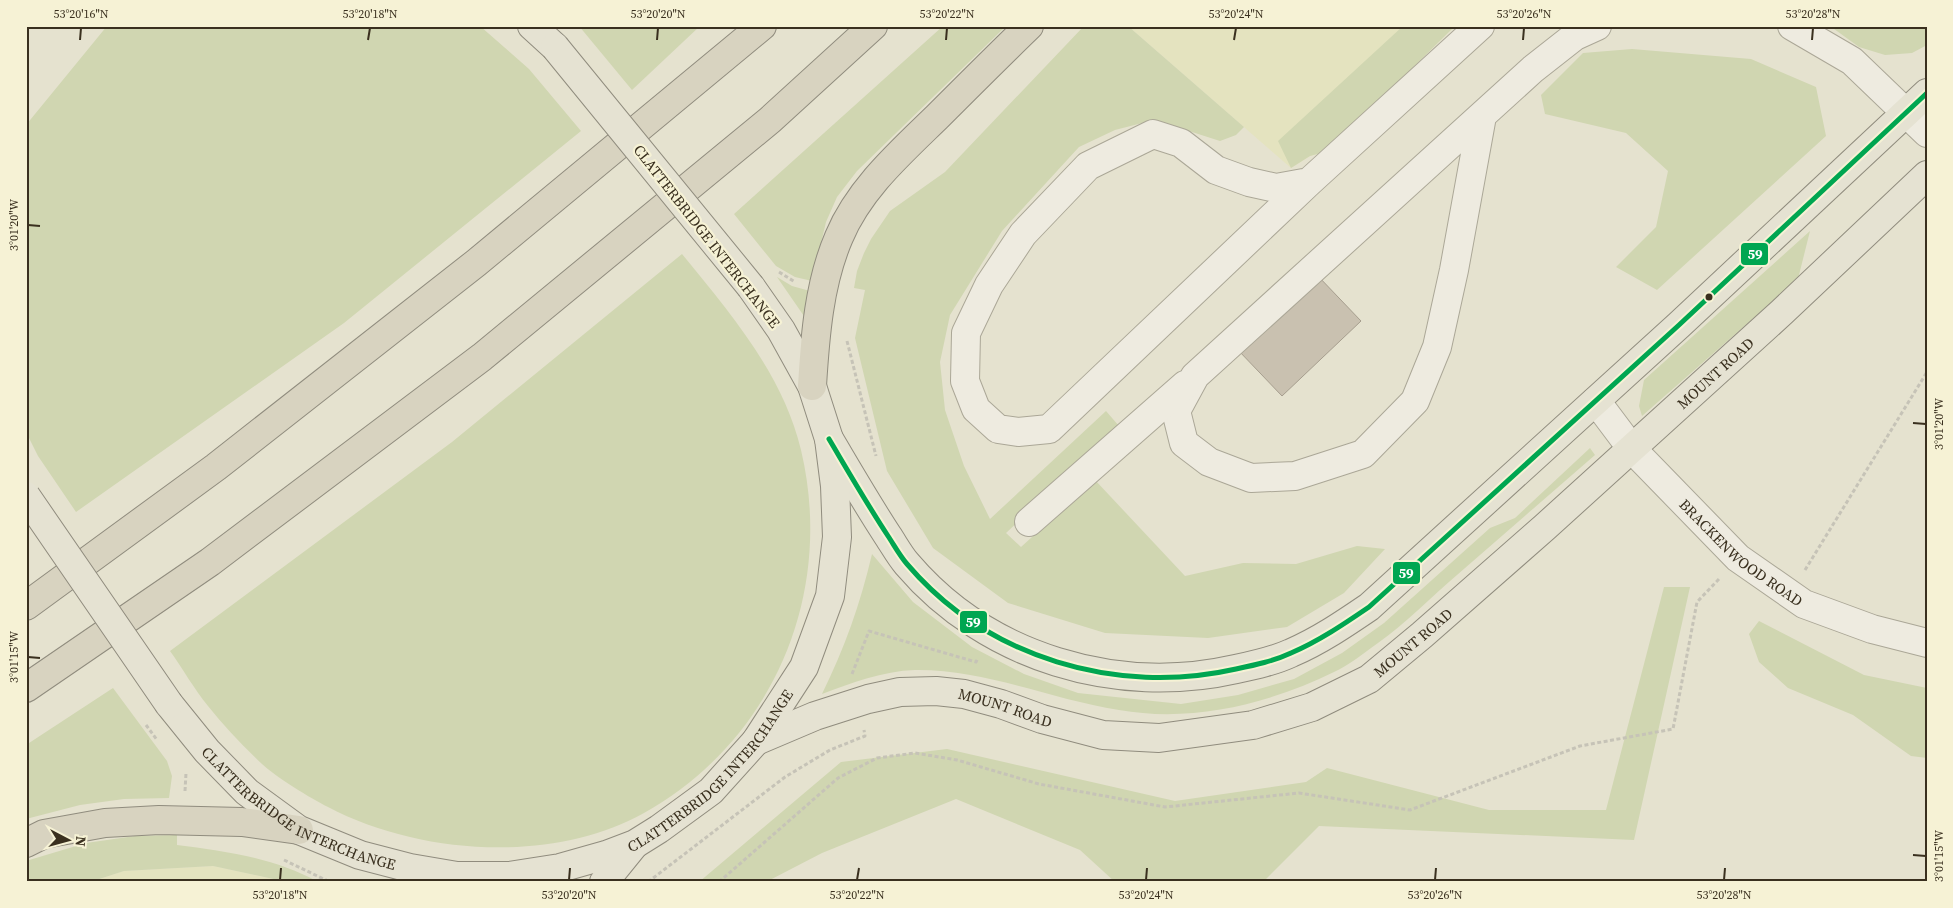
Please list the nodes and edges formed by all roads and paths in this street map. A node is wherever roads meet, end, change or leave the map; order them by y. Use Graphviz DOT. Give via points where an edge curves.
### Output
graph roads {
  1 [pos="532,26"];
  2 [pos="762,26"];
  3 [pos="873,26"];
  4 [pos="1029,26"];
  5 [pos="1480,26"];
  6 [pos="1597,26"];
  7 [pos="1792,26"];
  8 [pos="1927,93"];
  9 [pos="1906,113"];
  10 [pos="1482,116"];
  11 [pos="1927,133"];
  12 [pos="1927,175"];
  13 [pos="1310,182"];
  14 [pos="1927,372"];
  15 [pos="1195,376"];
  16 [pos="812,386"];
  17 [pos="1596,402"];
  18 [pos="829,439"];
  19 [pos="1632,448"];
  20 [pos="26,496"];
  21 [pos="1030,522"];
  22 [pos="1738,558"];
  23 [pos="1790,594"];
  24 [pos="26,606"];
  25 [pos="1927,643"];
  26 [pos="26,688"];
  27 [pos="756,741"];
  28 [pos="299,830"];
  29 [pos="26,842"];
  30 [pos="635,844"];
  31 [pos="360,855"];
  32 [pos="378,882"];
  33 [pos="604,882"];
  34 [pos="719,882"];
  1 -- 16 [label="main road, CLATTERBRIDGE INTERCHANGE, bridge" via="555,47 751,287 781,330"];
  2 -- 24 [label="highway" via="476,263 216,467"];
  3 -- 26 [label="highway" via="770,120 482,357 210,562"];
  4 -- 16 [label="highway" via="882,172 853,211 839,237 828,273 818,323"];
  5 -- 13 [label="street"];
  6 -- 10 [label="street" via="1575,36"];
  7 -- 9 [label="street" via="1852,61"];
  8 -- 9 [label="main road"];
  9 -- 11 [label="street"];
  9 -- 17 [label="main road"];
  10 -- 15 [label="street"];
  10 -- 15 [label="street" via="1437,346 1415,400 1363,454 1295,476 1251,478 1209,462 1184,442 1176,411"];
  12 -- 19 [label="main road, MOUNT ROAD"];
  13 -- 13 [label="street" via="1049,429 1018,432 998,429 976,409 965,381 966,333 989,285 1023,234 1088,166 1153,134 1180,143 1216,170 1249,182 1276,188"];
  14 -- 23 [label="path"];
  15 -- 21 [label="street"];
  16 -- 18 [label="main road, CLATTERBRIDGE INTERCHANGE"];
  17 -- 18 [label="main road" via="1369,607 1337,629 1291,653 1260,664 1181,678 1108,674 1072,667 1011,645 975,623 930,588 906,563"];
  17 -- 19 [label="street, BRACKENWOOD ROAD"];
  18 -- 27 [label="main road, CLATTERBRIDGE INTERCHANGE" via="837,537 830,596 804,667"];
  19 -- 22 [label="street, BRACKENWOOD ROAD"];
  19 -- 27 [label="main road, MOUNT ROAD" via="1546,528 1369,679 1312,707 1254,725 1159,738 1103,735 964,694 900,692 815,716"];
  20 -- 28 [label="main road, CLATTERBRIDGE INTERCHANGE, bridge" via="170,704 207,751 247,792"];
  22 -- 23 [label="street, BRACKENWOOD ROAD"];
  22 -- 34 [label="path" via="1697,602 1673,729 1580,746 1410,810 1299,793 1165,808 1039,784 957,760 915,753 877,758 838,778"];
  23 -- 25 [label="street, BRACKENWOOD ROAD" via="1804,604 1872,629"];
  27 -- 30 [label="main road, CLATTERBRIDGE INTERCHANGE" via="711,791"];
  28 -- 29 [label="highway" via="242,822 159,820 106,823 44,834"];
  28 -- 31 [label="main road, CLATTERBRIDGE INTERCHANGE"];
  30 -- 31 [label="main road, CLATTERBRIDGE INTERCHANGE" via="606,856 560,868 509,876 457,876"];
  30 -- 33 [label="main road"];
  31 -- 32 [label="main road"];
}
